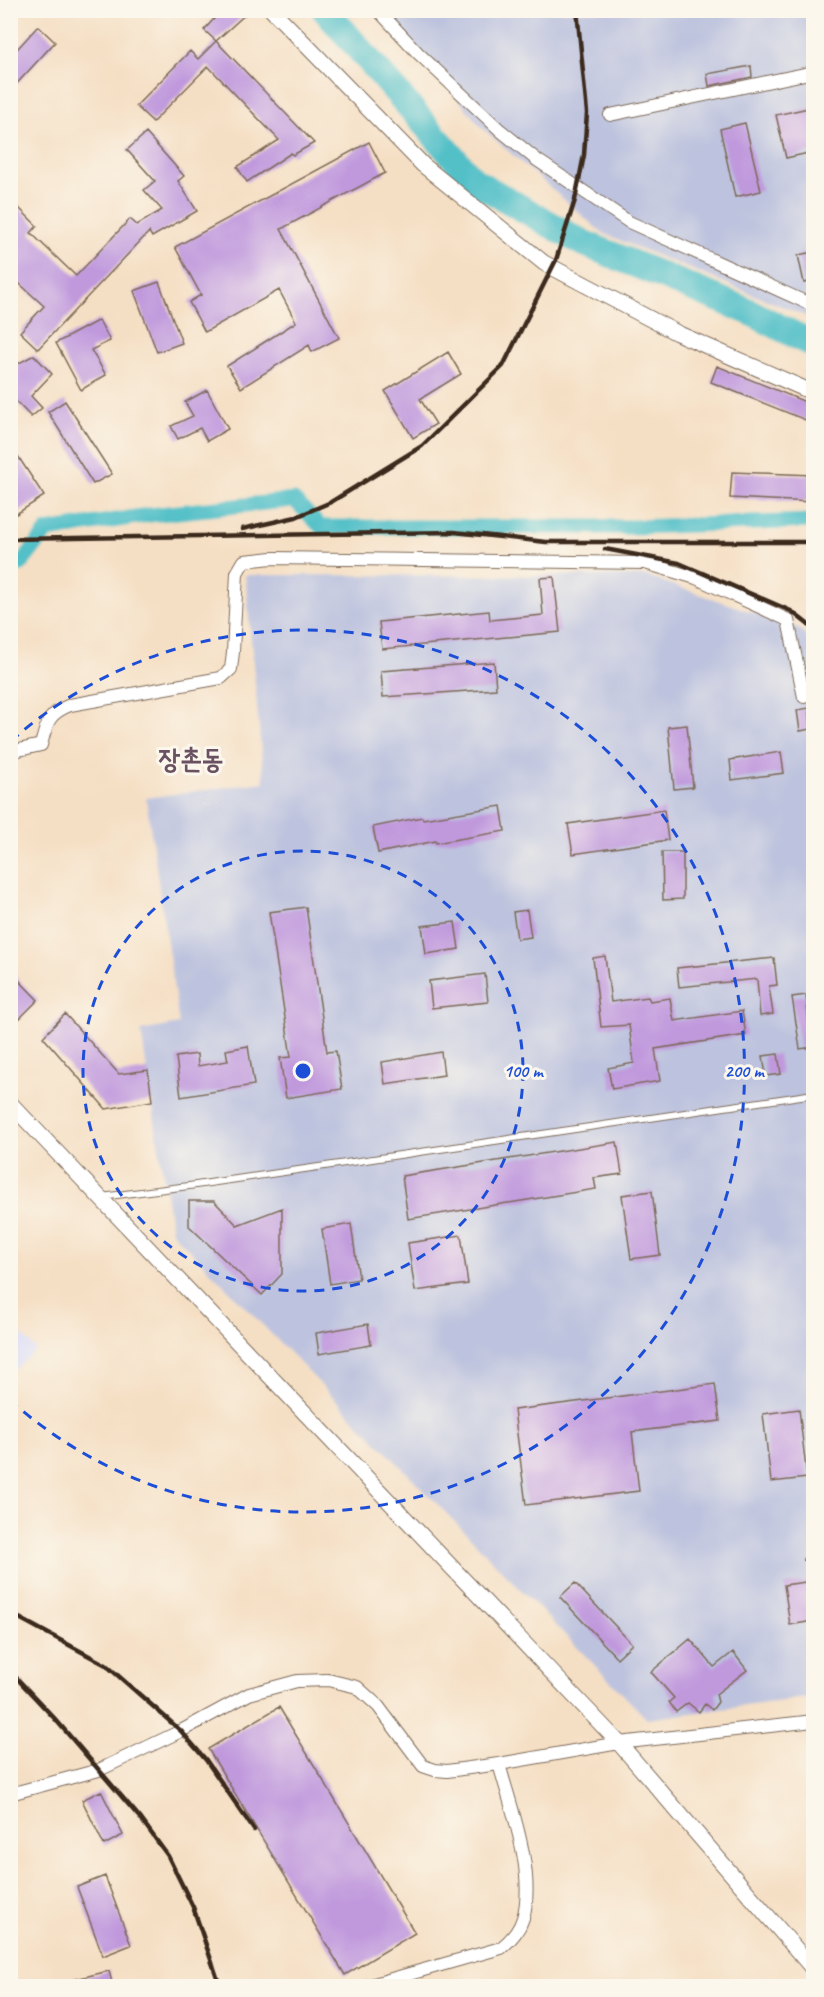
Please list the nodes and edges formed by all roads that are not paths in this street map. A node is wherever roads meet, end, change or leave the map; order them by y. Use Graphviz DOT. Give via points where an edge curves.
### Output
graph roads {
  1 [pos="272,10"];
  2 [pos="378,10"];
  3 [pos="813,72"];
  4 [pos="610,115"];
  5 [pos="813,306"];
  6 [pos="813,393"];
  7 [pos="804,698"];
  8 [pos="10,752"];
  9 [pos="813,1094"];
  10 [pos="10,1102"];
  11 [pos="100,1197"];
  12 [pos="813,1721"];
  13 [pos="619,1743"];
  14 [pos="499,1764"];
  15 [pos="10,1794"];
  16 [pos="813,1970"];
  17 [pos="372,1986"];
  1 -- 6 [label="street" via="423,165 544,263 677,333"];
  2 -- 5 [label="street" via="418,53 537,160 629,222"];
  3 -- 4 [label="street"];
  7 -- 8 [label="street" via="788,620 696,578 645,563 272,558 244,561 237,573 231,669 221,678 70,705 54,712 41,745"];
  9 -- 11 [label="lane"];
  10 -- 11 [label="street"];
  11 -- 13 [label="street"];
  12 -- 13 [label="street"];
  13 -- 14 [label="street"];
  13 -- 16 [label="street"];
  14 -- 15 [label="street" via="447,1771 423,1766 378,1706 357,1687 328,1680 297,1681 249,1694 99,1770"];
  14 -- 17 [label="street" via="522,1845 526,1888 523,1918 513,1937 501,1948"];
}
